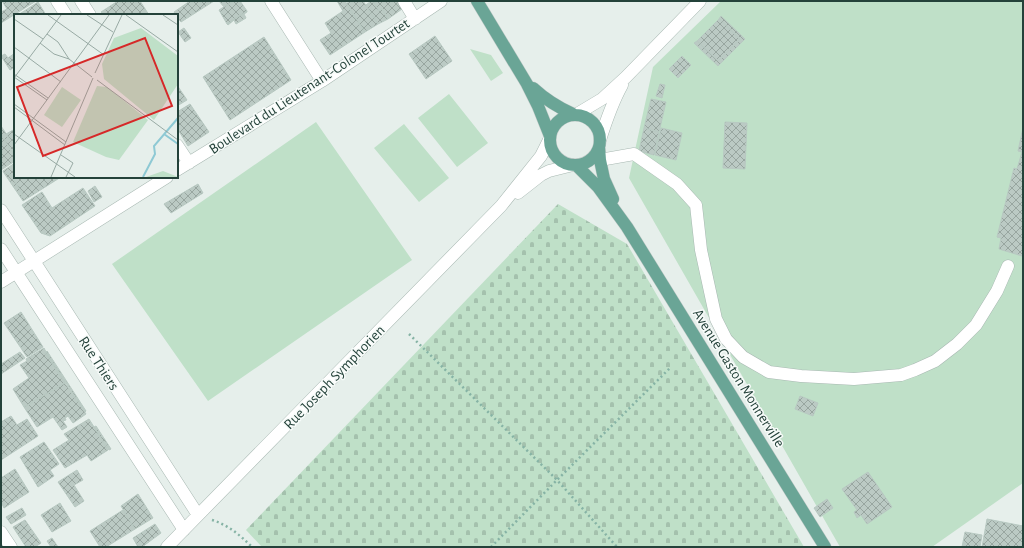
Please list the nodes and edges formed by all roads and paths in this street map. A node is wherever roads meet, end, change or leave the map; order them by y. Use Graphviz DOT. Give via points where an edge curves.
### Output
graph roads {
  1 [pos="57,1"];
  2 [pos="81,1"];
  3 [pos="271,1"];
  4 [pos="404,1"];
  5 [pos="441,1"];
  6 [pos="477,1"];
  7 [pos="682,1"];
  8 [pos="700,1"];
  9 [pos="689,11"];
  10 [pos="65,14"];
  11 [pos="89,14"];
  12 [pos="415,19"];
  13 [pos="626,77"];
  14 [pos="322,81"];
  15 [pos="527,84"];
  16 [pos="575,114"];
  17 [pos="549,138"];
  18 [pos="600,143"];
  19 [pos="178,146"];
  20 [pos="600,160"];
  21 [pos="189,163"];
  22 [pos="574,165"];
  23 [pos="178,169"];
  24 [pos="165,178"];
  25 [pos="501,206"];
  26 [pos="1,210"];
  27 [pos="627,227"];
  28 [pos="1,249"];
  29 [pos="34,261"];
  30 [pos="1008,266"];
  31 [pos="16,273"];
  32 [pos="1,282"];
  33 [pos="409,334"];
  34 [pos="671,367"];
  35 [pos="557,480"];
  36 [pos="198,515"];
  37 [pos="184,530"];
  38 [pos="1,532"];
  39 [pos="11,547"];
  40 [pos="167,547"];
  41 [pos="252,547"];
  42 [pos="490,547"];
  43 [pos="617,547"];
  44 [pos="825,547"];
  1 -- 10 [label="street"];
  2 -- 11 [label="street"];
  3 -- 14 [label="street"];
  4 -- 12 [label="street"];
  5 -- 12 [label="street, Boulevard du Lieutenant-Colonel Tourtet"];
  6 -- 15 [label="main road"];
  7 -- 9 [label="street"];
  8 -- 9 [label="street"];
  9 -- 13 [label="street"];
  12 -- 14 [label="street, Boulevard du Lieutenant-Colonel Tourtet"];
  13 -- 16 [label="street" via="602,98"];
  13 -- 18 [label="street" via="615,97"];
  14 -- 21 [label="street, Boulevard du Lieutenant-Colonel Tourtet"];
  15 -- 16 [label="main road" via="557,107"];
  15 -- 17 [label="main road"];
  16 -- 17 [label="main road" via="560,118"];
  16 -- 18 [label="main road" via="594,123 599,131"];
  17 -- 22 [label="main road" via="552,152 556,157"];
  17 -- 25 [label="street, Rue Joseph Symphorien" via="541,156"];
  18 -- 20 [label="main road, Avenue Gaston Monnerville"];
  18 -- 22 [label="main road" via="593,157 582,164"];
  19 -- 21 [label="street"];
  20 -- 27 [label="main road, Avenue Gaston Monnerville" via="604,179"];
  20 -- 30 [label="street" via="634,154 677,184 696,205 701,250 716,319 726,339 743,357 769,372 854,379 901,375 915,370 935,361 976,325 997,291"];
  21 -- 23 [label="street, Boulevard du Lieutenant-Colonel Tourtet"];
  22 -- 25 [label="street, Rue Joseph Symphorien" via="541,175"];
  22 -- 27 [label="main road, Avenue Gaston Monnerville" via="598,187"];
  24 -- 29 [label="street"];
  25 -- 36 [label="street, Rue Joseph Symphorien"];
  26 -- 29 [label="street, Rue Thiers"];
  27 -- 44 [label="main road, Avenue Gaston Monnerville"];
  28 -- 31 [label="street, Rue Thiers"];
  29 -- 31 [label="street"];
  29 -- 36 [label="street, Rue Thiers"];
  31 -- 32 [label="street"];
  31 -- 37 [label="street, Rue Thiers"];
  33 -- 35 [label="path"];
  34 -- 35 [label="path"];
  35 -- 42 [label="path"];
  35 -- 43 [label="path"];
  36 -- 37 [label="street, Rue Joseph Symphorien"];
  36 -- 41 [label="path" via="239,534"];
  37 -- 40 [label="street, Rue Joseph Symphorien"];
  38 -- 39 [label="street"];
}
